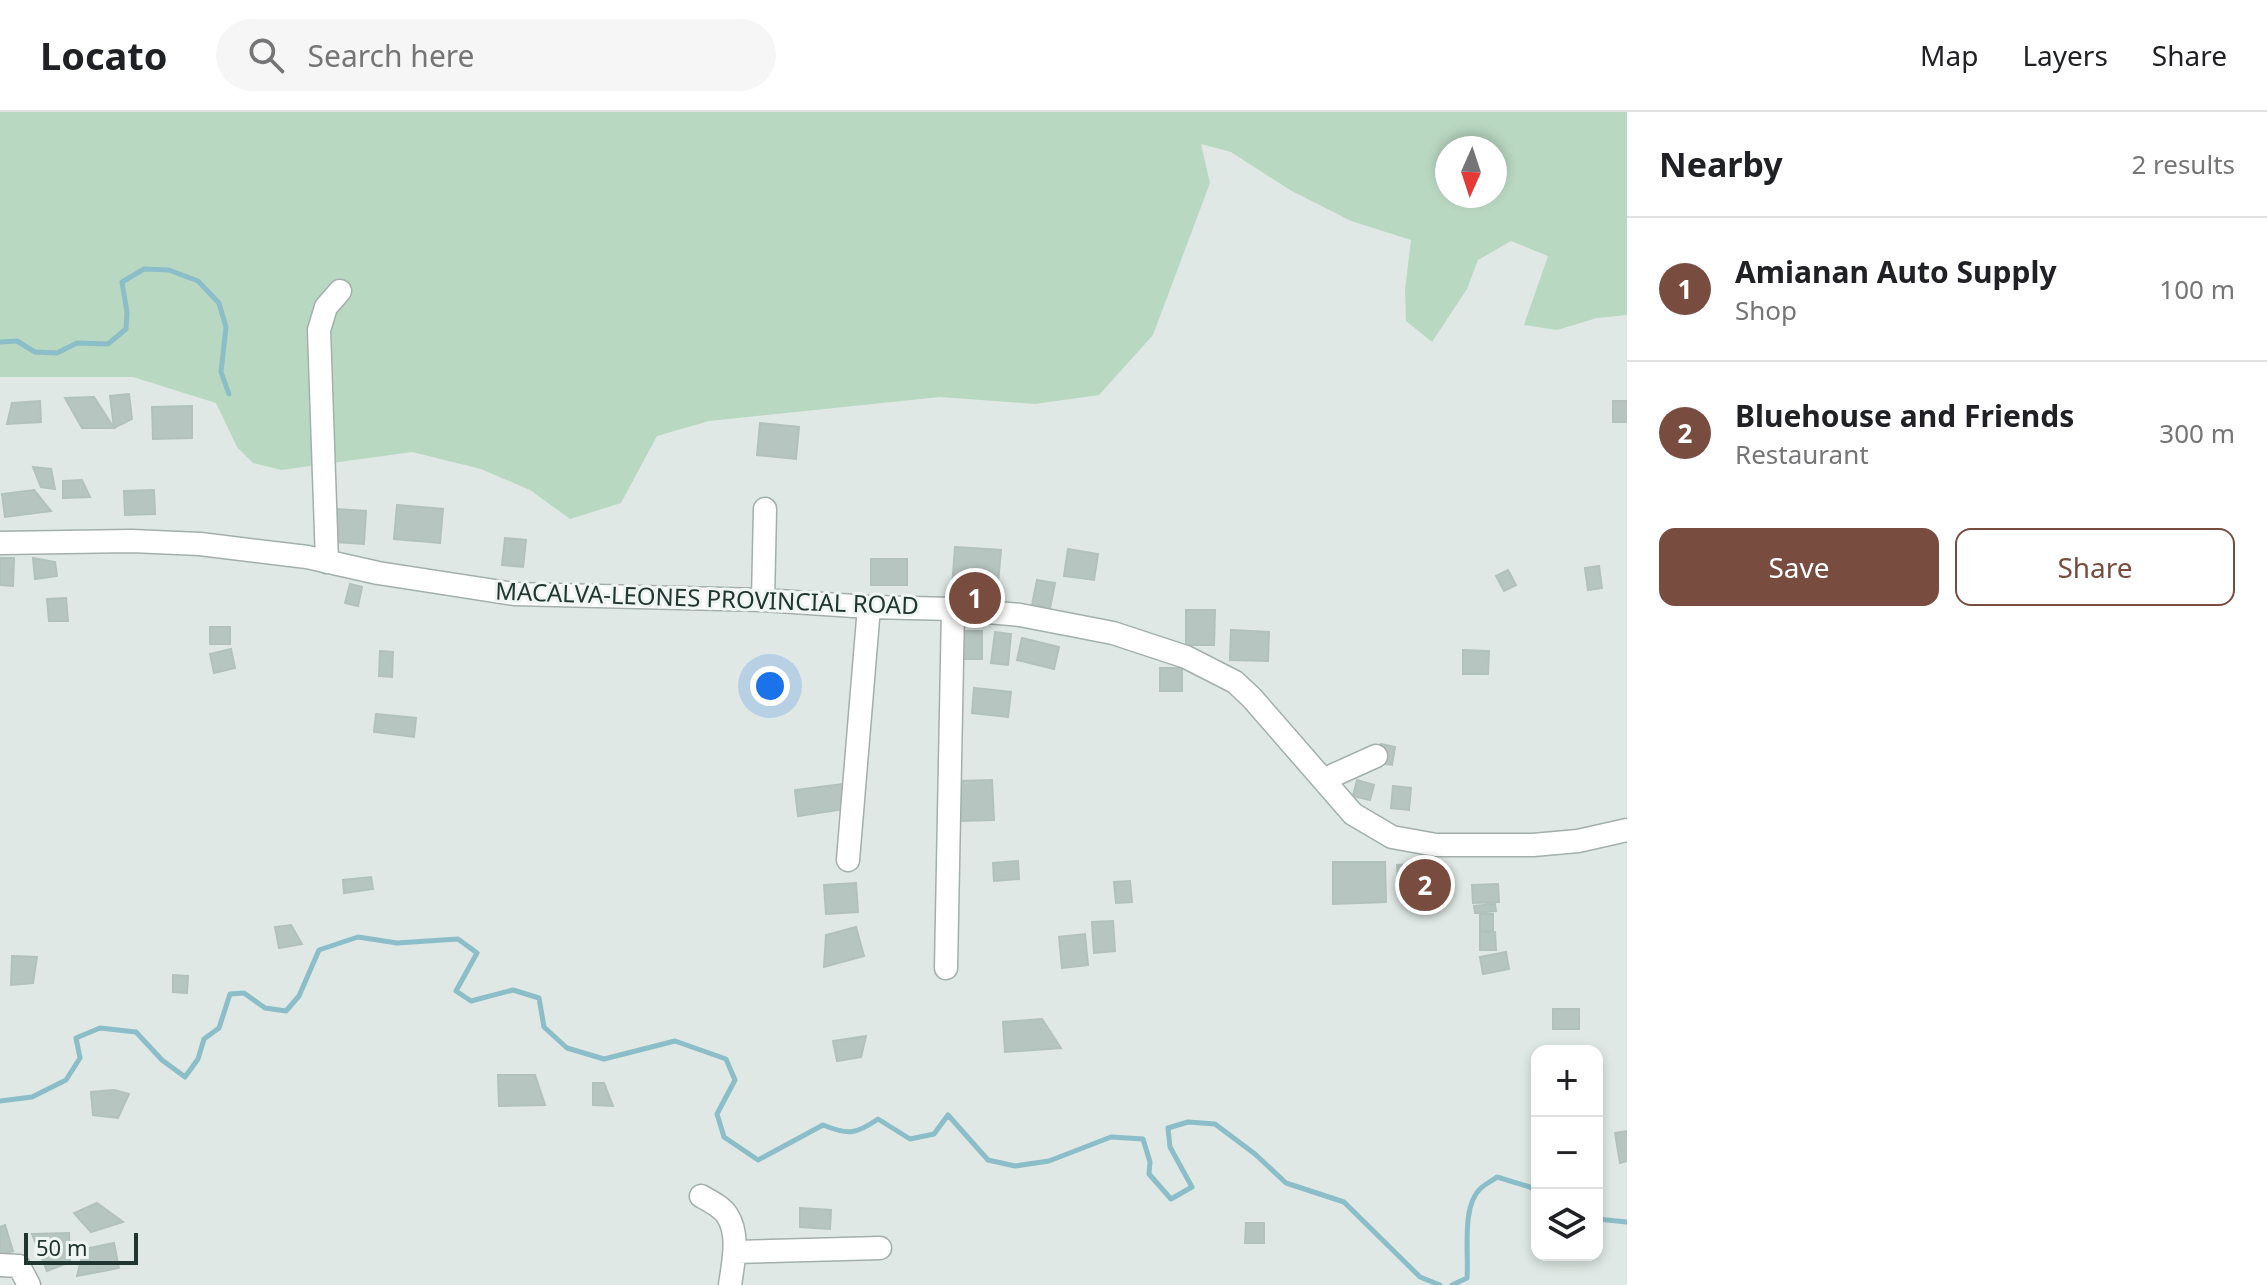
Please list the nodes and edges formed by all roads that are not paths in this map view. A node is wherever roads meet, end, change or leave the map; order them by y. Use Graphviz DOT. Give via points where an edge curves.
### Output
graph roads {
  1 [pos="340,291"];
  2 [pos="765,509"];
  3 [pos="0,543"];
  4 [pos="327,562"];
  5 [pos="763,600"];
  6 [pos="869,607"];
  7 [pos="953,609"];
  8 [pos="1376,756"];
  9 [pos="1325,779"];
  10 [pos="1627,830"];
  11 [pos="848,860"];
  12 [pos="946,968"];
  13 [pos="701,1196"];
  14 [pos="880,1248"];
  15 [pos="735,1252"];
  16 [pos="0,1265"];
  17 [pos="29,1285"];
  18 [pos="730,1285"];
  1 -- 4 [label="street" via="326,307 319,330"];
  2 -- 5 [label="street"];
  3 -- 4 [label="street, MACALVA-LEONES PROVINCIAL ROAD" via="200,544"];
  4 -- 5 [label="street, MACALVA-LEONES PROVINCIAL ROAD" via="514,594"];
  5 -- 6 [label="street, MACALVA-LEONES PROVINCIAL ROAD"];
  6 -- 7 [label="street, MACALVA-LEONES PROVINCIAL ROAD"];
  6 -- 11 [label="street"];
  7 -- 9 [label="street, MACALVA-LEONES PROVINCIAL ROAD" via="1100,630 1202,664 1244,690"];
  7 -- 12 [label="street"];
  8 -- 9 [label="street"];
  9 -- 10 [label="street, MACALVA-LEONES PROVINCIAL ROAD" via="1362,820 1409,842 1562,843"];
  13 -- 15 [label="street" via="725,1211"];
  14 -- 15 [label="street"];
  15 -- 18 [label="street"];
  16 -- 17 [label="street" via="19,1266"];
}
